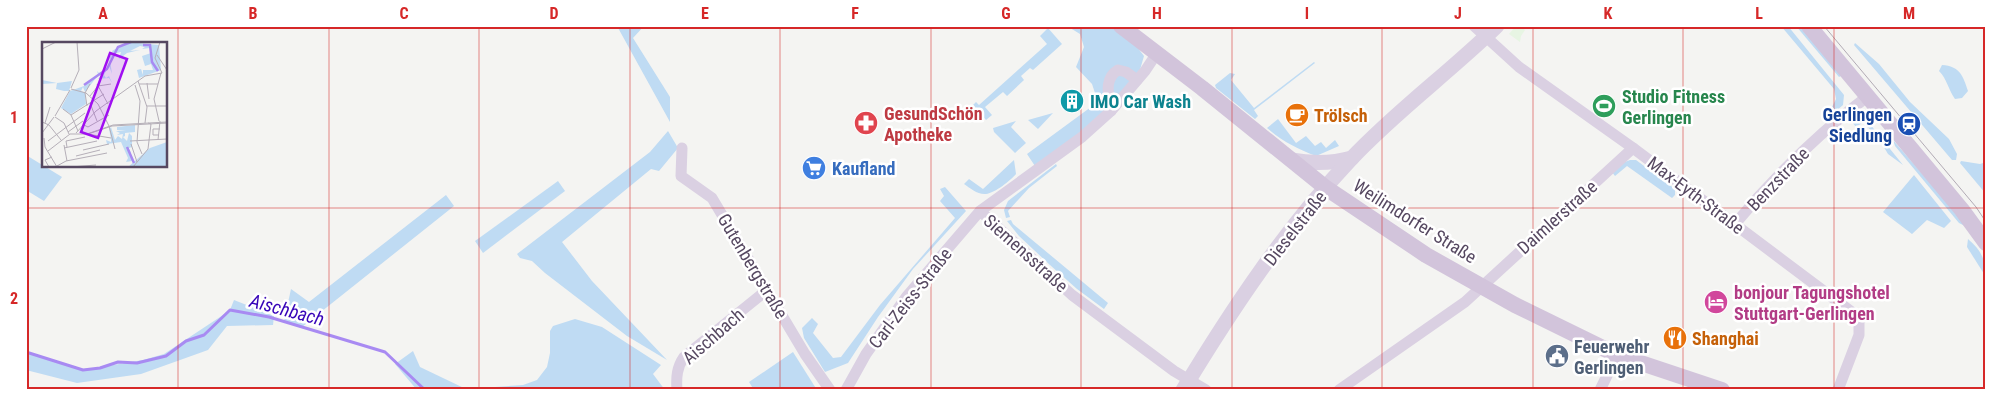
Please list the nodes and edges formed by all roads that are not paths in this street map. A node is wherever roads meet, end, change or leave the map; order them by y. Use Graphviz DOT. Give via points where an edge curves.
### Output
graph roads {
  1 [pos="1121,26"];
  2 [pos="1474,26"];
  3 [pos="1497,26"];
  4 [pos="1809,26"];
  5 [pos="1485,38"];
  6 [pos="1157,53"];
  7 [pos="1137,80"];
  8 [pos="1868,96"];
  9 [pos="1111,111"];
  10 [pos="682,148"];
  11 [pos="1633,148"];
  12 [pos="1352,158"];
  13 [pos="1291,160"];
  14 [pos="1326,188"];
  15 [pos="980,211"];
  16 [pos="1735,224"];
  17 [pos="1986,243"];
  18 [pos="1481,286"];
  19 [pos="767,290"];
  20 [pos="1617,355"];
  21 [pos="1186,385"];
  22 [pos="678,390"];
  23 [pos="830,390"];
  24 [pos="846,390"];
  25 [pos="1206,390"];
  26 [pos="1340,390"];
  27 [pos="1600,390"];
  28 [pos="1722,390"];
  29 [pos="1838,390"];
  1 -- 6 [label="main road, Weilimdorfer Straße"];
  2 -- 5 [label="street, Max-Eyth-Straße"];
  3 -- 5 [label="street, Dieselstraße"];
  4 -- 8 [label="main road"];
  5 -- 11 [label="street, Max-Eyth-Straße" via="1518,67"];
  5 -- 12 [label="street, Dieselstraße"];
  6 -- 7 [label="street, Siemensstraße"];
  6 -- 13 [label="main road, Weilimdorfer Straße"];
  7 -- 9 [label="street, Siemensstraße"];
  7 -- 9 [label="street" via="1118,70 1111,74 1108,81"];
  8 -- 16 [label="street, Benzstraße" via="1795,159"];
  8 -- 17 [label="main road"];
  9 -- 15 [label="street, Siemensstraße" via="1082,137"];
  10 -- 19 [label="street, Gutenbergstraße" via="681,176 712,198"];
  11 -- 16 [label="street, Max-Eyth-Straße"];
  11 -- 18 [label="street, Daimlerstraße"];
  12 -- 13 [label="street" via="1321,164"];
  12 -- 14 [label="street, Dieselstraße"];
  13 -- 14 [label="main road, Weilimdorfer Straße"];
  14 -- 18 [label="main road, Weilimdorfer Straße" via="1407,243"];
  14 -- 21 [label="street, Dieselstraße" via="1257,276"];
  15 -- 21 [label="street, Siemensstraße" via="1072,295"];
  15 -- 24 [label="street, Carl-Zeiss-Straße" via="907,296 866,354"];
  16 -- 29 [label="street, Max-Eyth-Straße" via="1856,318 1858,335"];
  18 -- 20 [label="main road, Weilimdorfer Straße"];
  18 -- 26 [label="street, Daimlerstraße" via="1465,302"];
  19 -- 22 [label="street, Aischbach" via="684,357 676,380"];
  19 -- 23 [label="street, Gutenbergstraße"];
  20 -- 27 [label="street"];
  20 -- 28 [label="main road, Weilimdorfer Straße"];
  21 -- 25 [label="street, Siemensstraße"];
}
